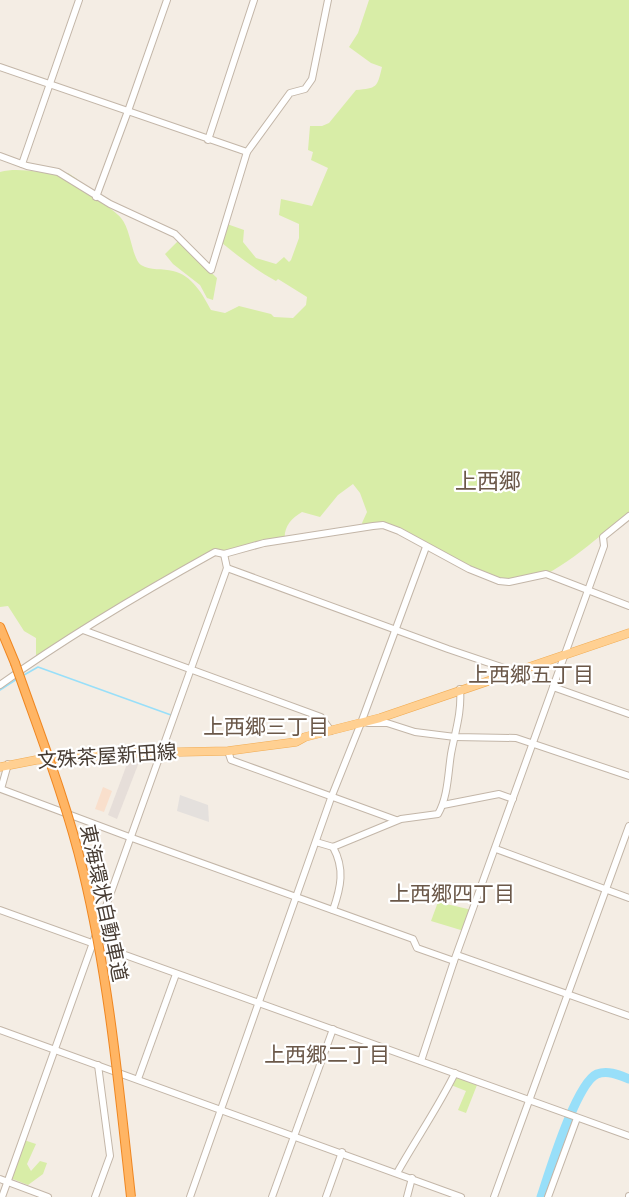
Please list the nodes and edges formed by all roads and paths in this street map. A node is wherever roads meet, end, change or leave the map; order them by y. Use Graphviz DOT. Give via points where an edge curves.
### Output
graph roads {
  1 [pos="79,0"];
  2 [pos="166,0"];
  3 [pos="254,0"];
  4 [pos="328,0"];
  5 [pos="0,67"];
  6 [pos="51,85"];
  7 [pos="128,111"];
  8 [pos="208,140"];
  9 [pos="247,152"];
  10 [pos="0,156"];
  11 [pos="22,164"];
  12 [pos="96,197"];
  13 [pos="629,516"];
  14 [pos="426,547"];
  15 [pos="224,554"];
  16 [pos="227,568"];
  17 [pos="587,591"];
  18 [pos="629,606"];
  19 [pos="0,627"];
  20 [pos="83,630"];
  21 [pos="395,630"];
  22 [pos="629,633"];
  23 [pos="564,654"];
  24 [pos="190,669"];
  25 [pos="513,671"];
  26 [pos="0,685"];
  27 [pos="553,687"];
  28 [pos="460,689"];
  29 [pos="629,714"];
  30 [pos="361,723"];
  31 [pos="331,730"];
  32 [pos="455,737"];
  33 [pos="533,742"];
  34 [pos="228,751"];
  35 [pos="161,752"];
  36 [pos="4,766"];
  37 [pos="629,776"];
  38 [pos="331,798"];
  39 [pos="513,799"];
  40 [pos="443,805"];
  41 [pos="396,820"];
  42 [pos="629,826"];
  43 [pos="132,838"];
  44 [pos="316,842"];
  45 [pos="333,847"];
  46 [pos="496,849"];
  47 [pos="605,889"];
  48 [pos="296,897"];
  49 [pos="629,897"];
  50 [pos="0,910"];
  51 [pos="333,910"];
  52 [pos="93,943"];
  53 [pos="455,958"];
  54 [pos="176,974"];
  55 [pos="567,994"];
  56 [pos="259,1002"];
  57 [pos="629,1016"];
  58 [pos="333,1029"];
  59 [pos="0,1030"];
  60 [pos="55,1050"];
  61 [pos="420,1061"];
  62 [pos="98,1065"];
  63 [pos="455,1073"];
  64 [pos="138,1079"];
  65 [pos="530,1100"];
  66 [pos="221,1110"];
  67 [pos="573,1116"];
  68 [pos="294,1136"];
  69 [pos="629,1136"];
  70 [pos="342,1152"];
  71 [pos="398,1173"];
  72 [pos="412,1178"];
  73 [pos="3,1180"];
  74 [pos="2,1197"];
  75 [pos="48,1197"];
  76 [pos="95,1197"];
  77 [pos="131,1197"];
  78 [pos="190,1197"];
  79 [pos="272,1197"];
  80 [pos="326,1197"];
  81 [pos="407,1197"];
  82 [pos="461,1197"];
  83 [pos="494,1197"];
  84 [pos="548,1197"];
  1 -- 6 [label="street"];
  2 -- 7 [label="street"];
  3 -- 8 [label="street"];
  4 -- 9 [label="street" via="312,79 305,89 291,92"];
  5 -- 6 [label="street"];
  6 -- 7 [label="street"];
  6 -- 11 [label="street"];
  7 -- 8 [label="street"];
  7 -- 12 [label="street"];
  8 -- 9 [label="street"];
  9 -- 12 [label="street" via="211,270 174,234"];
  10 -- 11 [label="street"];
  11 -- 12 [label="street" via="58,172"];
  13 -- 17 [label="street" via="603,537 604,546"];
  14 -- 15 [label="street" via="383,525 264,543"];
  14 -- 17 [label="street" via="499,581 546,574"];
  14 -- 21 [label="street"];
  15 -- 16 [label="street"];
  15 -- 20 [label="street" via="215,552"];
  16 -- 21 [label="street"];
  16 -- 24 [label="street"];
  17 -- 18 [label="street"];
  17 -- 23 [label="street"];
  19 -- 77 [label="highway, 東海環状自動車道, bridge" via="70,823 94,922"];
  20 -- 24 [label="street"];
  20 -- 26 [label="street"];
  21 -- 25 [label="street"];
  21 -- 30 [label="street"];
  22 -- 23 [label="main road, 文殊茶屋新田線"];
  23 -- 25 [label="main road, 文殊茶屋新田線"];
  23 -- 27 [label="street"];
  24 -- 31 [label="street" via="321,717"];
  24 -- 35 [label="street"];
  25 -- 28 [label="main road, 文殊茶屋新田線"];
  27 -- 29 [label="street"];
  27 -- 33 [label="street"];
  28 -- 30 [label="main road, 文殊茶屋新田線"];
  28 -- 32 [label="street" via="462,705"];
  30 -- 31 [label="main road, 文殊茶屋新田線"];
  30 -- 32 [label="street" via="387,723 415,732"];
  30 -- 38 [label="street"];
  31 -- 34 [label="main road, 文殊茶屋新田線" via="296,742"];
  32 -- 33 [label="street" via="506,736"];
  32 -- 40 [label="street"];
  33 -- 37 [label="street"];
  33 -- 39 [label="street"];
  34 -- 35 [label="main road, 文殊茶屋新田線"];
  34 -- 38 [label="street" via="231,760"];
  35 -- 36 [label="main road, 文殊茶屋新田線" via="36,760"];
  35 -- 43 [label="street"];
  36 -- 43 [label="street" via="2,789"];
  38 -- 41 [label="street"];
  38 -- 44 [label="street"];
  39 -- 40 [label="street" via="499,794"];
  39 -- 46 [label="street"];
  40 -- 41 [label="street" via="438,814"];
  41 -- 45 [label="street"];
  42 -- 47 [label="street"];
  43 -- 48 [label="street"];
  43 -- 52 [label="street"];
  44 -- 45 [label="street"];
  44 -- 48 [label="street"];
  45 -- 51 [label="street" via="342,873"];
  46 -- 47 [label="street"];
  46 -- 53 [label="street"];
  47 -- 49 [label="street"];
  47 -- 55 [label="street"];
  48 -- 51 [label="street"];
  48 -- 56 [label="street"];
  50 -- 52 [label="street"];
  51 -- 53 [label="street" via="413,939 417,948"];
  52 -- 54 [label="street"];
  52 -- 60 [label="street"];
  53 -- 55 [label="street"];
  53 -- 61 [label="street"];
  54 -- 56 [label="street"];
  54 -- 64 [label="street"];
  55 -- 57 [label="street"];
  55 -- 65 [label="street"];
  56 -- 58 [label="street"];
  56 -- 66 [label="street"];
  58 -- 61 [label="street"];
  58 -- 68 [label="street"];
  59 -- 60 [label="street"];
  60 -- 62 [label="street"];
  60 -- 73 [label="street"];
  61 -- 63 [label="street"];
  62 -- 64 [label="street"];
  62 -- 76 [label="street" via="110,1156"];
  63 -- 65 [label="street"];
  63 -- 71 [label="street"];
  64 -- 66 [label="street"];
  65 -- 67 [label="street"];
  65 -- 83 [label="street"];
  66 -- 68 [label="street"];
  66 -- 78 [label="street"];
  67 -- 69 [label="street"];
  67 -- 84 [label="street"];
  68 -- 70 [label="street"];
  68 -- 79 [label="street"];
  70 -- 71 [label="street"];
  70 -- 80 [label="street"];
  71 -- 72 [label="street"];
  72 -- 81 [label="street"];
  72 -- 82 [label="street"];
  73 -- 74 [label="street"];
  73 -- 75 [label="street"];
}
